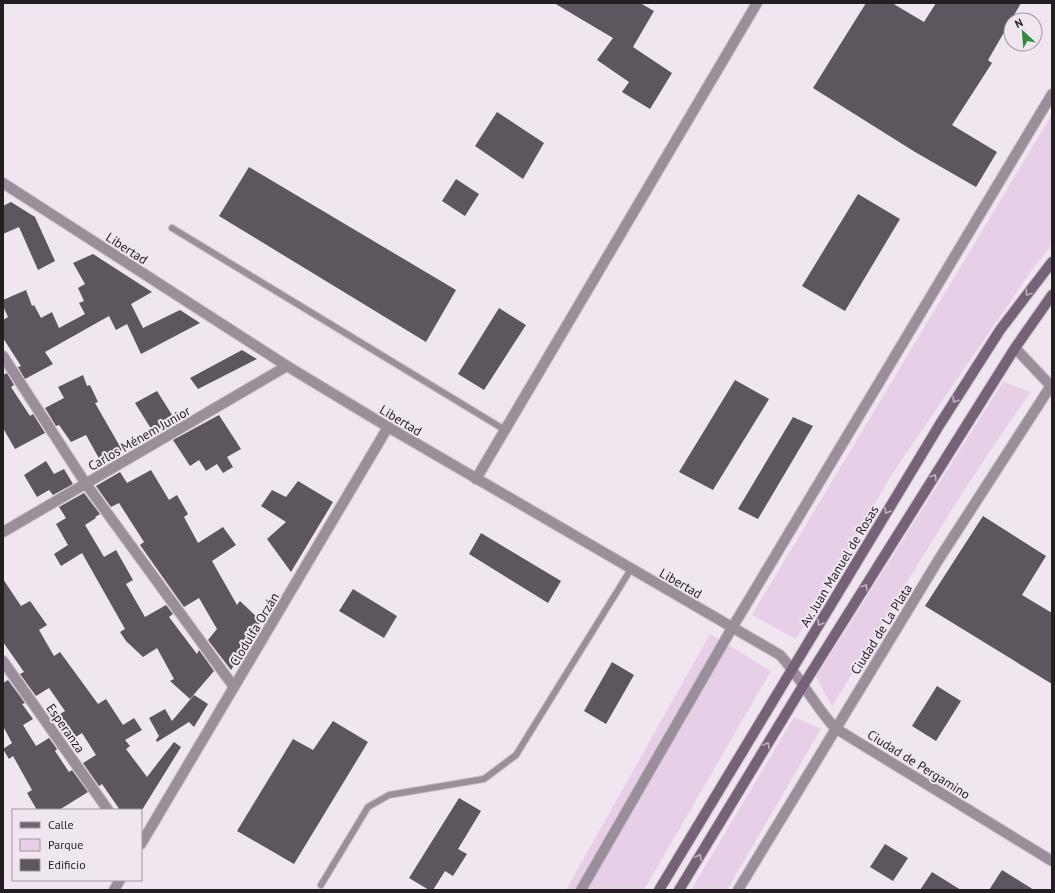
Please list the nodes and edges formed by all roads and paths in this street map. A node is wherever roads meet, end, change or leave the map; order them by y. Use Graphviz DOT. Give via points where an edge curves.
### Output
graph roads {
  1 [pos="757,3"];
  2 [pos="1052,94"];
  3 [pos="3,183"];
  4 [pos="172,228"];
  5 [pos="1052,262"];
  6 [pos="1052,296"];
  7 [pos="1016,348"];
  8 [pos="3,356"];
  9 [pos="287,366"];
  10 [pos="1052,386"];
  11 [pos="388,428"];
  12 [pos="505,430"];
  13 [pos="476,479"];
  14 [pos="86,484"];
  15 [pos="3,532"];
  16 [pos="631,569"];
  17 [pos="732,628"];
  18 [pos="3,661"];
  19 [pos="792,668"];
  20 [pos="804,684"];
  21 [pos="234,687"];
  22 [pos="835,728"];
  23 [pos="107,809"];
  24 [pos="142,842"];
  25 [pos="1052,861"];
  26 [pos="119,881"];
  27 [pos="321,884"];
  28 [pos="114,890"];
  29 [pos="581,890"];
  30 [pos="658,890"];
  31 [pos="679,890"];
  32 [pos="738,890"];
  1 -- 12 [label="street"];
  2 -- 17 [label="street"];
  3 -- 9 [label="street, Libertad"];
  4 -- 12 [label="lane"];
  5 -- 19 [label="main road, Av. Juan Manuel de Rosas, one-way" via="1000,330"];
  6 -- 7 [label="main road"];
  7 -- 10 [label="street"];
  20 -- 7 [label="main road, one-way"];
  8 -- 14 [label="street"];
  9 -- 11 [label="street, Libertad"];
  9 -- 14 [label="street, Carlos Ménem Junior"];
  10 -- 22 [label="street, Ciudad de La Plata" via="939,558"];
  11 -- 13 [label="street, Libertad"];
  11 -- 21 [label="street, Clodulfa Orzán"];
  12 -- 13 [label="street"];
  13 -- 16 [label="street, Libertad"];
  14 -- 15 [label="street, Carlos Ménem Junior"];
  14 -- 21 [label="street"];
  16 -- 17 [label="street, Libertad"];
  16 -- 27 [label="lane" via="516,755 484,779 389,795 368,807"];
  17 -- 19 [label="street, Libertad" via="780,655"];
  17 -- 29 [label="street"];
  18 -- 23 [label="street, Esperanza"];
  19 -- 20 [label="street, Ciudad de Pergamino"];
  19 -- 30 [label="main road, Av. Juan Manuel de Rosas"];
  20 -- 22 [label="street, Ciudad de Pergamino" via="823,715"];
  31 -- 20 [label="main road, one-way"];
  21 -- 24 [label="street, Clodulfa Orzán"];
  22 -- 25 [label="street, Ciudad de Pergamino"];
  22 -- 32 [label="street, Ciudad de La Plata"];
  26 -- 28 [label="street"];
}
